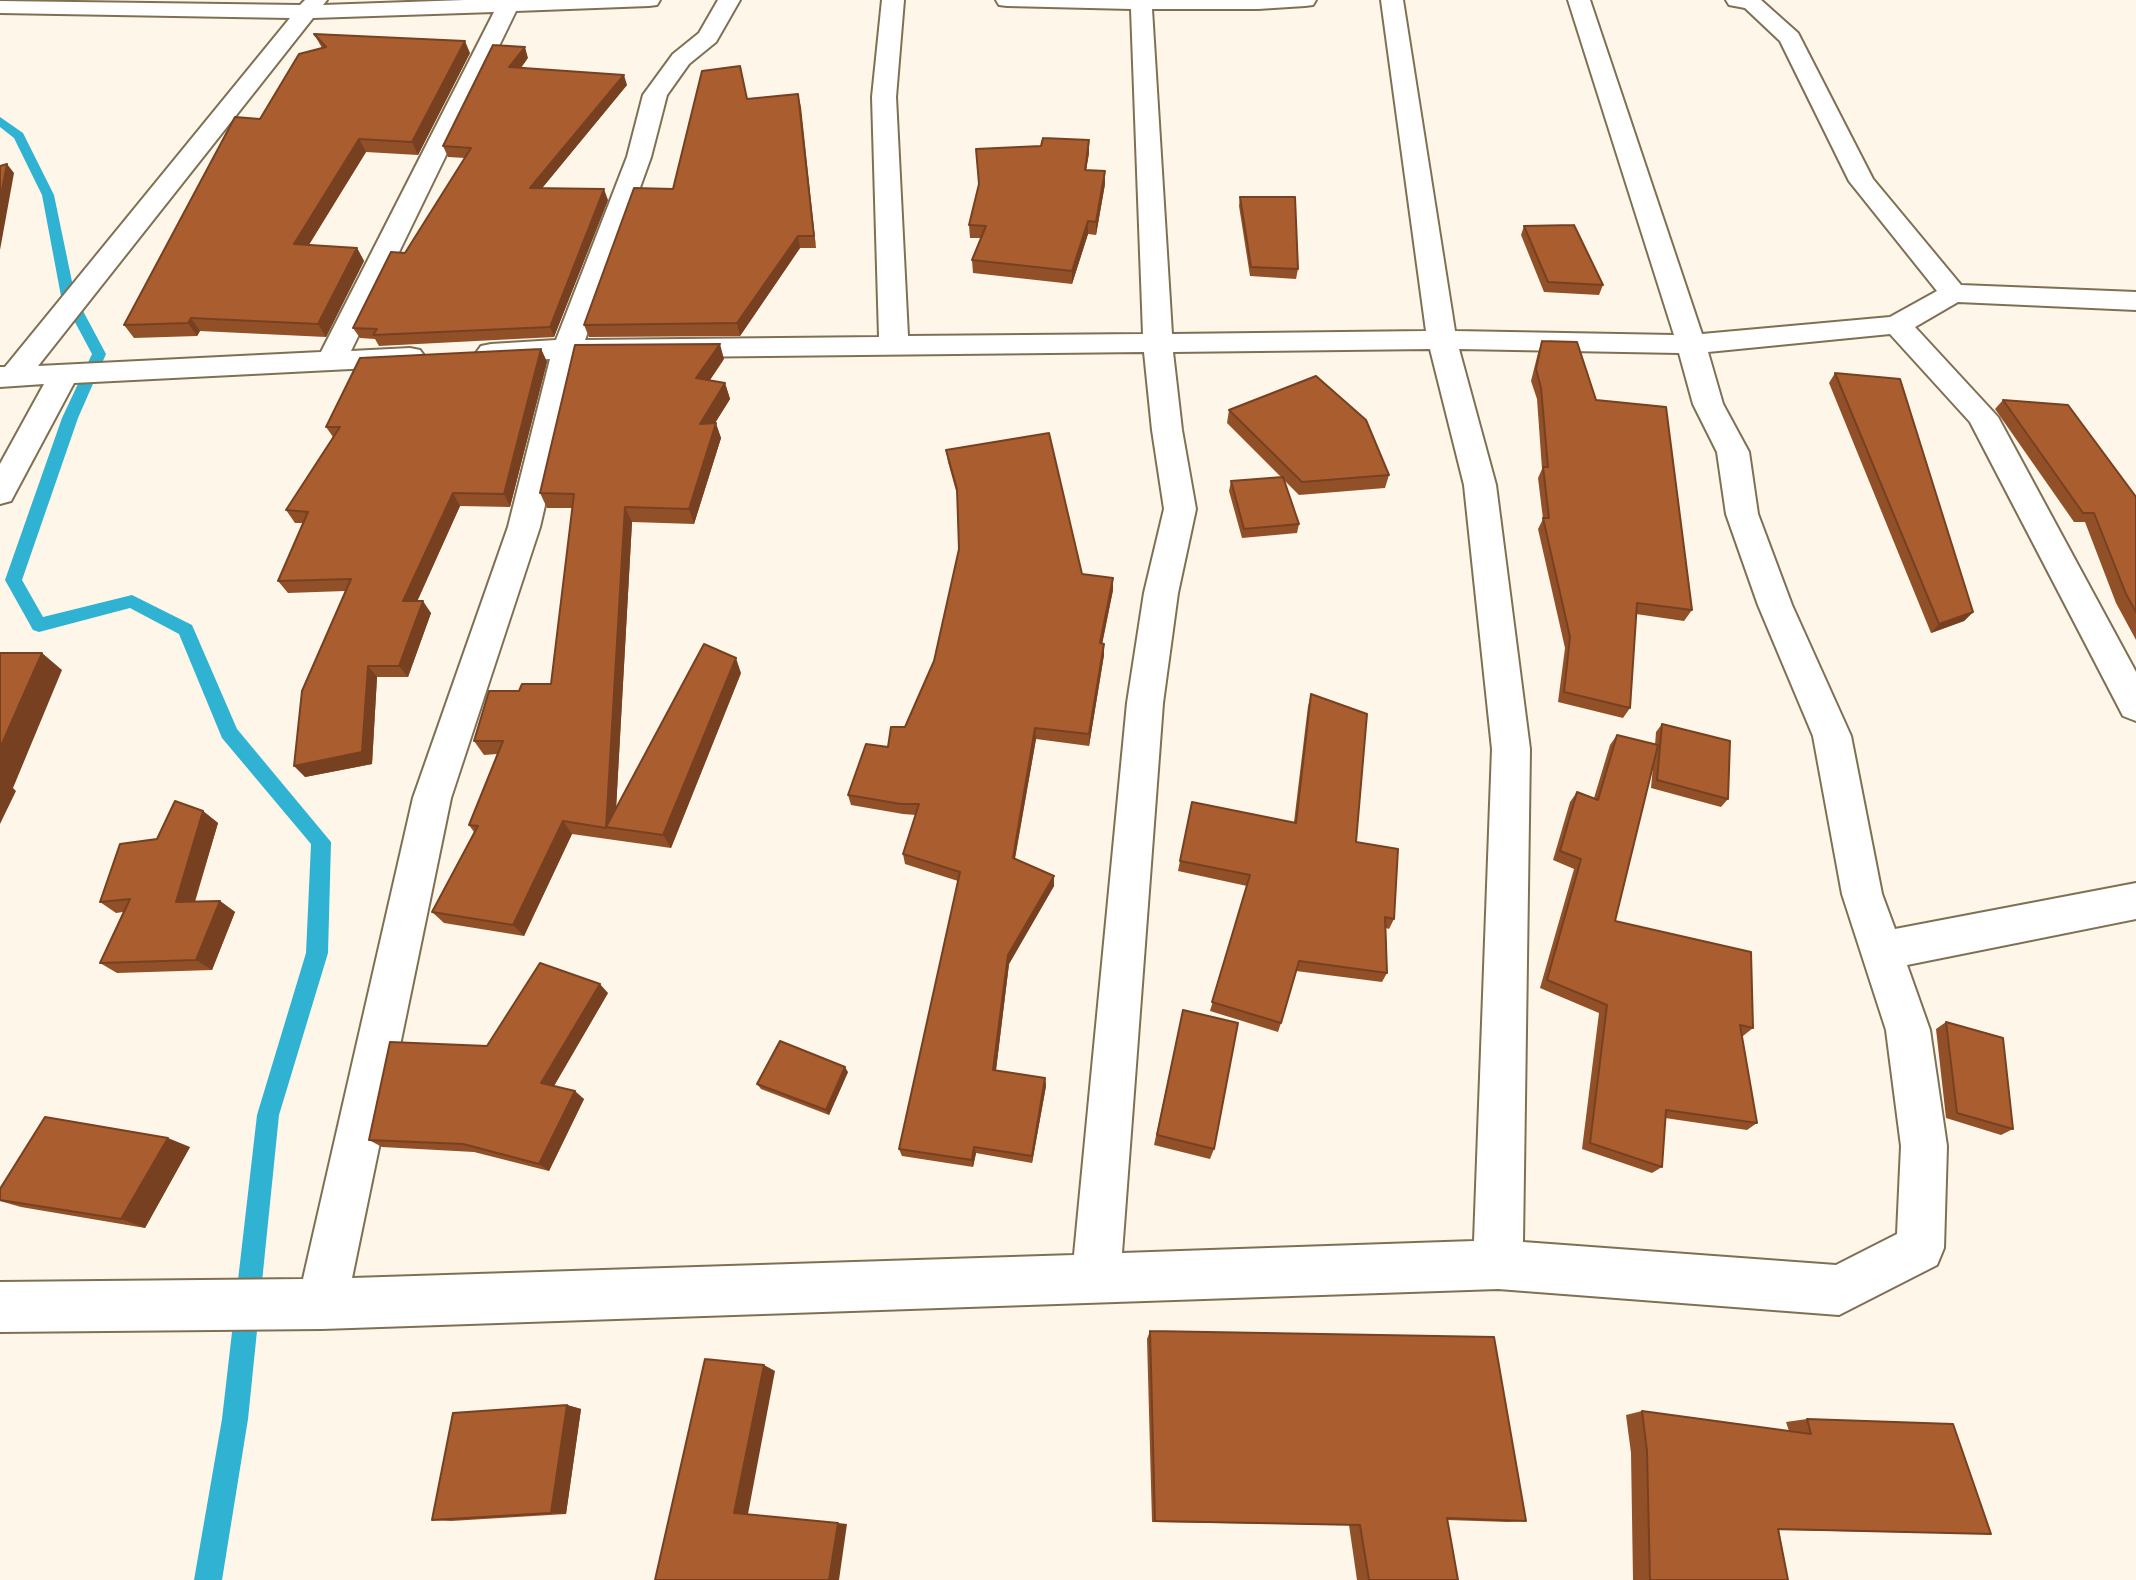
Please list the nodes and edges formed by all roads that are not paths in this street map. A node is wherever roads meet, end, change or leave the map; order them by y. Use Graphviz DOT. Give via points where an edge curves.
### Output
graph roads {
  1 [pos="649,0"];
  2 [pos="729,0"];
  3 [pos="893,0"];
  4 [pos="1007,0"];
  5 [pos="1305,0"];
  6 [pos="1392,0"];
  7 [pos="1579,0"];
  8 [pos="1737,0"];
  9 [pos="510,2"];
  10 [pos="1141,2"];
  11 [pos="134,4"];
  12 [pos="312,6"];
  13 [pos="0,7"];
  14 [pos="1953,293"];
  15 [pos="2136,301"];
  16 [pos="1897,325"];
  17 [pos="1442,340"];
  18 [pos="1158,343"];
  19 [pos="1692,344"];
  20 [pos="894,346"];
  21 [pos="567,349"];
  22 [pos="331,361"];
  23 [pos="64,374"];
  24 [pos="7,377"];
  25 [pos="0,494"];
  26 [pos="2136,706"];
  27 [pos="2136,901"];
  28 [pos="1881,951"];
  29 [pos="1498,1265"];
  30 [pos="1096,1279"];
  31 [pos="322,1304"];
  32 [pos="0,1307"];
  1 -- 9 [label="street"];
  2 -- 21 [label="street" via="708,37 681,59 655,95 639,157"];
  3 -- 20 [label="street" via="884,97"];
  4 -- 10 [label="street"];
  5 -- 10 [label="street"];
  6 -- 17 [label="street"];
  7 -- 19 [label="street"];
  8 -- 14 [label="street" via="1752,3 1790,38 1862,181"];
  9 -- 12 [label="street"];
  9 -- 22 [label="street"];
  10 -- 18 [label="street"];
  11 -- 12 [label="street"];
  11 -- 13 [label="street"];
  12 -- 24 [label="street"];
  14 -- 15 [label="street"];
  14 -- 16 [label="street"];
  16 -- 19 [label="street"];
  16 -- 26 [label="street" via="1983,416"];
  17 -- 18 [label="street"];
  17 -- 19 [label="street"];
  17 -- 29 [label="street" via="1480,485 1511,749"];
  18 -- 20 [label="street"];
  18 -- 30 [label="street" via="1180,509 1161,593 1145,704"];
  19 -- 28 [label="street" via="1708,404 1733,452 1742,513 1775,605 1832,736 1862,894"];
  20 -- 21 [label="street"];
  21 -- 22 [label="street"];
  21 -- 31 [label="street" via="524,527 432,798"];
  22 -- 23 [label="street"];
  23 -- 24 [label="street"];
  23 -- 25 [label="street"];
  27 -- 28 [label="street"];
  28 -- 29 [label="street" via="1908,1030 1924,1146 1920,1248 1839,1290"];
  29 -- 30 [label="street"];
  30 -- 31 [label="street"];
  31 -- 32 [label="street"];
}
